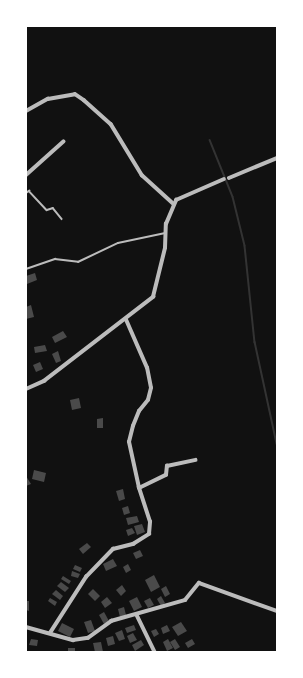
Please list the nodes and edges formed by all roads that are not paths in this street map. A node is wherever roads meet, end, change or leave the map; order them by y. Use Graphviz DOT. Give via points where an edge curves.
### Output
graph roads {
  1 [pos="26,110"];
  2 [pos="63,142"];
  3 [pos="277,158"];
  4 [pos="26,175"];
  5 [pos="229,178"];
  6 [pos="224,179"];
  7 [pos="26,193"];
  8 [pos="174,204"];
  9 [pos="62,219"];
  10 [pos="166,233"];
  11 [pos="26,269"];
  12 [pos="126,320"];
  13 [pos="26,389"];
  14 [pos="195,460"];
  15 [pos="139,488"];
  16 [pos="277,611"];
  17 [pos="137,615"];
  18 [pos="26,627"];
  19 [pos="50,633"];
  20 [pos="155,652"];
  1 -- 8 [label="street" via="48,99 75,94 111,124 142,175"];
  2 -- 4 [label="street"];
  3 -- 5 [label="street"];
  6 -- 8 [label="street" via="176,200"];
  7 -- 9 [label="lane" via="30,191 47,210 53,208"];
  8 -- 10 [label="street" via="166,224"];
  10 -- 11 [label="lane" via="118,243 78,262 55,259"];
  10 -- 12 [label="street" via="165,248 152,297"];
  12 -- 13 [label="street" via="44,381"];
  12 -- 15 [label="street" via="147,368 151,388 148,400 139,411 129,442"];
  14 -- 15 [label="street" via="167,466 166,475"];
  15 -- 19 [label="street" via="150,522 149,534 133,544 113,549 86,578"];
  16 -- 17 [label="street" via="199,583 185,600"];
  17 -- 19 [label="street" via="110,621 88,638 72,640"];
  17 -- 20 [label="street"];
  18 -- 19 [label="street"];
}
